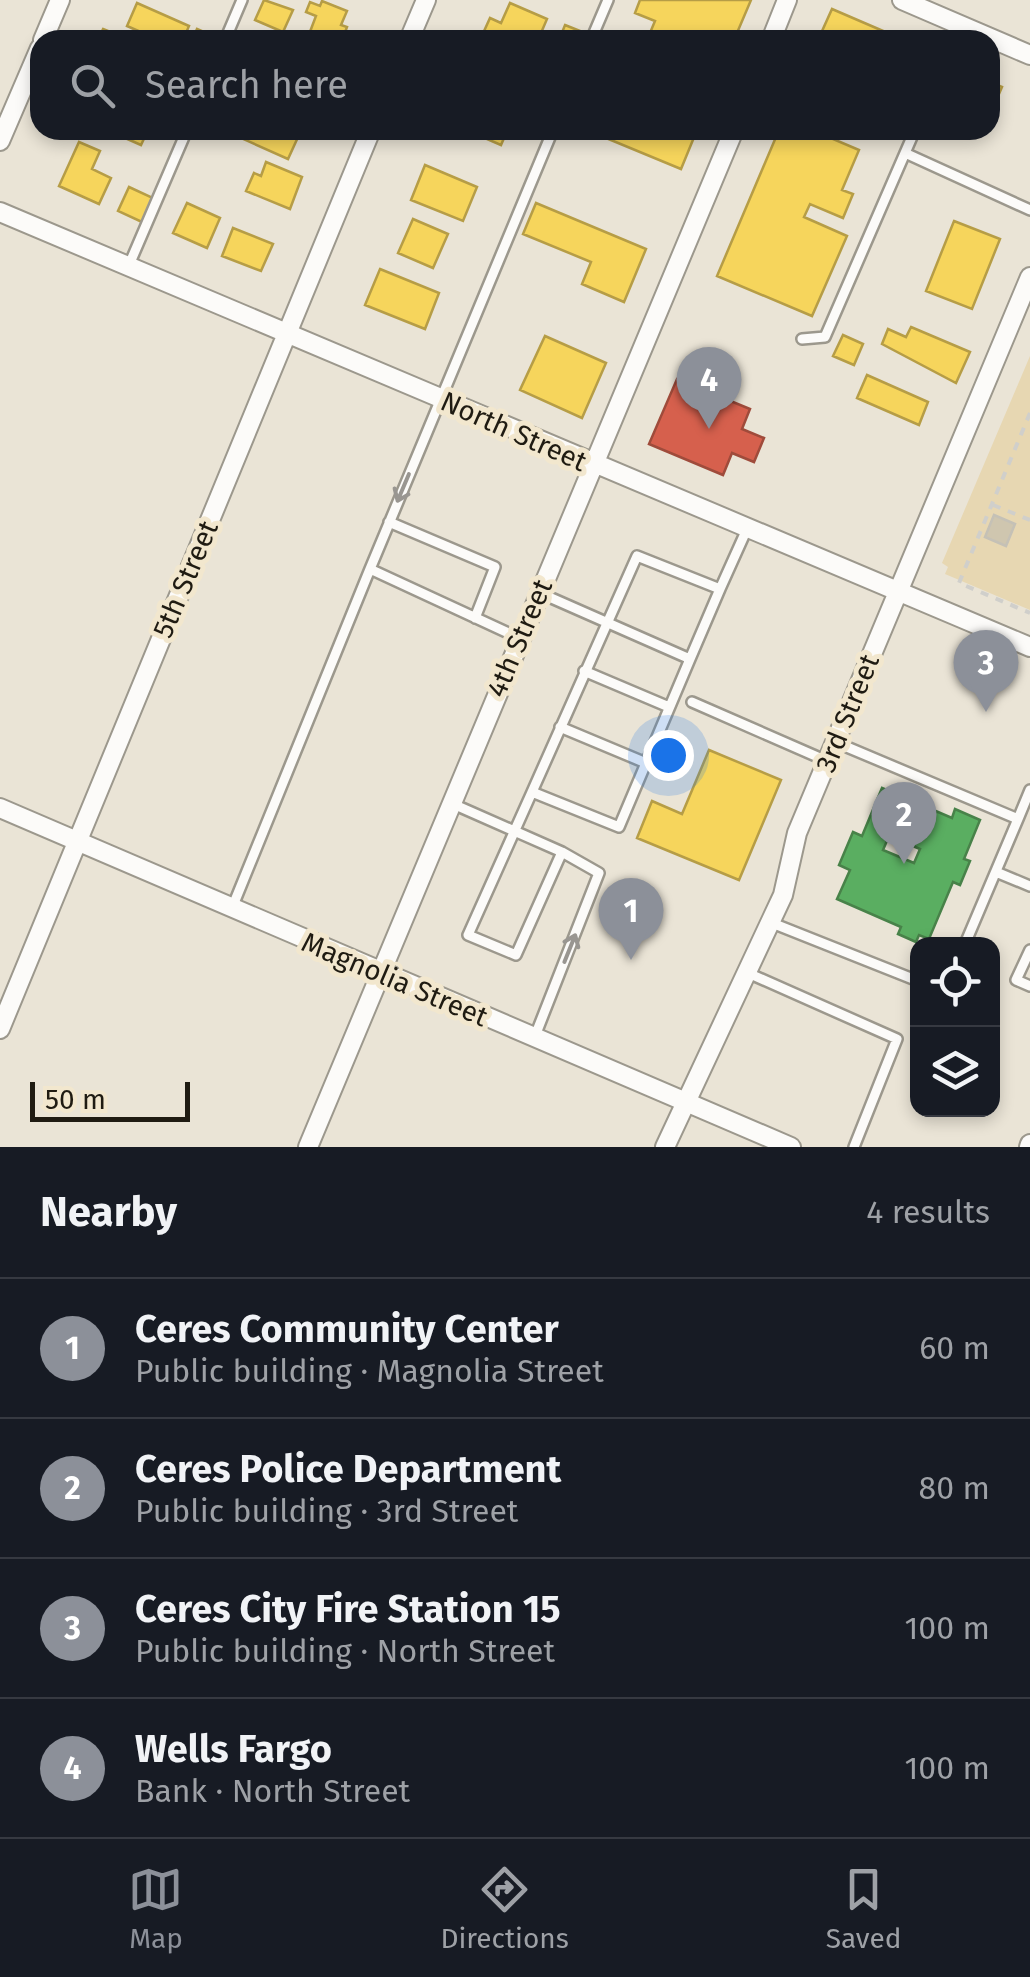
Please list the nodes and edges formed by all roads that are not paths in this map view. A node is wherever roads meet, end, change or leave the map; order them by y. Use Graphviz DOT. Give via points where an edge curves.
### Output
graph roads {
  1 [pos="60,0"];
  2 [pos="242,0"];
  3 [pos="426,0"];
  4 [pos="608,0"];
  5 [pos="787,0"];
  6 [pos="902,0"];
  7 [pos="47,30"];
  8 [pos="229,30"];
  9 [pos="413,30"];
  10 [pos="595,30"];
  11 [pos="775,30"];
  12 [pos="952,30"];
  13 [pos="1000,46"];
  14 [pos="1030,55"];
  15 [pos="30,72"];
  16 [pos="183,140"];
  17 [pos="368,140"];
  18 [pos="549,140"];
  19 [pos="730,140"];
  20 [pos="911,140"];
  21 [pos="0,142"];
  22 [pos="905,153"];
  23 [pos="1030,210"];
  24 [pos="0,212"];
  25 [pos="129,266"];
  26 [pos="1030,277"];
  27 [pos="288,332"];
  28 [pos="802,338"];
  29 [pos="440,398"];
  30 [pos="592,464"];
  31 [pos="388,522"];
  32 [pos="747,529"];
  33 [pos="370,570"];
  34 [pos="720,589"];
  35 [pos="538,592"];
  36 [pos="896,592"];
  37 [pos="474,618"];
  38 [pos="606,622"];
  39 [pos="519,638"];
  40 [pos="1030,647"];
  41 [pos="690,659"];
  42 [pos="584,671"];
  43 [pos="692,702"];
  44 [pos="670,707"];
  45 [pos="560,727"];
  46 [pos="835,742"];
  47 [pos="827,762"];
  48 [pos="646,763"];
  49 [pos="1030,790"];
  50 [pos="532,792"];
  51 [pos="451,803"];
  52 [pos="0,808"];
  53 [pos="1018,819"];
  54 [pos="515,831"];
  55 [pos="77,840"];
  56 [pos="562,852"];
  57 [pos="996,872"];
  58 [pos="1030,886"];
  59 [pos="232,908"];
  60 [pos="770,922"];
  61 [pos="968,937"];
  62 [pos="1030,950"];
  63 [pos="380,974"];
  64 [pos="748,974"];
  65 [pos="910,978"];
  66 [pos="1030,986"];
  67 [pos="0,1028"];
  68 [pos="534,1039"];
  69 [pos="683,1102"];
  70 [pos="308,1147"];
  71 [pos="665,1147"];
  72 [pos="791,1147"];
  73 [pos="854,1147"];
  1 -- 7 [label="street"];
  2 -- 8 [label="lane"];
  3 -- 9 [label="street"];
  4 -- 10 [label="lane"];
  5 -- 11 [label="street"];
  6 -- 12 [label="street"];
  13 -- 14 [label="street"];
  15 -- 21 [label="street"];
  16 -- 25 [label="lane"];
  17 -- 27 [label="street, 5th Street"];
  18 -- 29 [label="lane"];
  19 -- 30 [label="street, 4th Street"];
  20 -- 22 [label="lane"];
  22 -- 23 [label="lane"];
  22 -- 28 [label="lane" via="824,337"];
  24 -- 25 [label="street, North Street"];
  25 -- 27 [label="street, North Street"];
  26 -- 36 [label="street, 3rd Street"];
  27 -- 29 [label="street, North Street"];
  27 -- 55 [label="street, 5th Street"];
  29 -- 30 [label="street, North Street"];
  29 -- 31 [label="lane, one-way"];
  30 -- 32 [label="street, North Street"];
  30 -- 35 [label="street, 4th Street"];
  31 -- 33 [label="lane"];
  31 -- 37 [label="lane" via="495,567"];
  32 -- 34 [label="lane"];
  32 -- 36 [label="street, North Street"];
  33 -- 37 [label="lane"];
  33 -- 59 [label="lane"];
  34 -- 38 [label="lane" via="636,556"];
  34 -- 41 [label="lane"];
  35 -- 38 [label="lane"];
  35 -- 39 [label="street, 4th Street"];
  36 -- 40 [label="street, North Street"];
  36 -- 46 [label="street, 3rd Street"];
  37 -- 39 [label="lane"];
  38 -- 41 [label="lane"];
  38 -- 42 [label="lane"];
  39 -- 51 [label="street, 4th Street"];
  41 -- 44 [label="lane"];
  42 -- 44 [label="lane"];
  42 -- 45 [label="lane"];
  43 -- 47 [label="lane"];
  44 -- 48 [label="lane"];
  45 -- 48 [label="lane"];
  45 -- 50 [label="lane"];
  46 -- 47 [label="street, 3rd Street"];
  46 -- 53 [label="lane"];
  47 -- 60 [label="street, 3rd Street"];
  48 -- 50 [label="lane" via="618,827"];
  49 -- 53 [label="lane"];
  50 -- 54 [label="lane"];
  51 -- 54 [label="lane"];
  51 -- 63 [label="street, 4th Street"];
  52 -- 55 [label="street, Magnolia Street"];
  53 -- 57 [label="lane"];
  54 -- 56 [label="lane"];
  54 -- 56 [label="lane" via="468,935 516,955"];
  55 -- 59 [label="street, Magnolia Street"];
  55 -- 67 [label="street, 5th Street"];
  68 -- 56 [label="lane, one-way" via="599,873"];
  57 -- 58 [label="lane"];
  57 -- 61 [label="lane"];
  59 -- 63 [label="street, Magnolia Street"];
  60 -- 64 [label="street, 3rd Street"];
  60 -- 65 [label="lane"];
  62 -- 66 [label="lane" via="1016,980"];
  63 -- 68 [label="street, Magnolia Street"];
  63 -- 70 [label="street, 4th Street"];
  64 -- 69 [label="street, 3rd Street"];
  64 -- 73 [label="lane" via="897,1039"];
  68 -- 69 [label="street, Magnolia Street"];
  69 -- 71 [label="street, 3rd Street"];
  69 -- 72 [label="street, Magnolia Street"];
}
